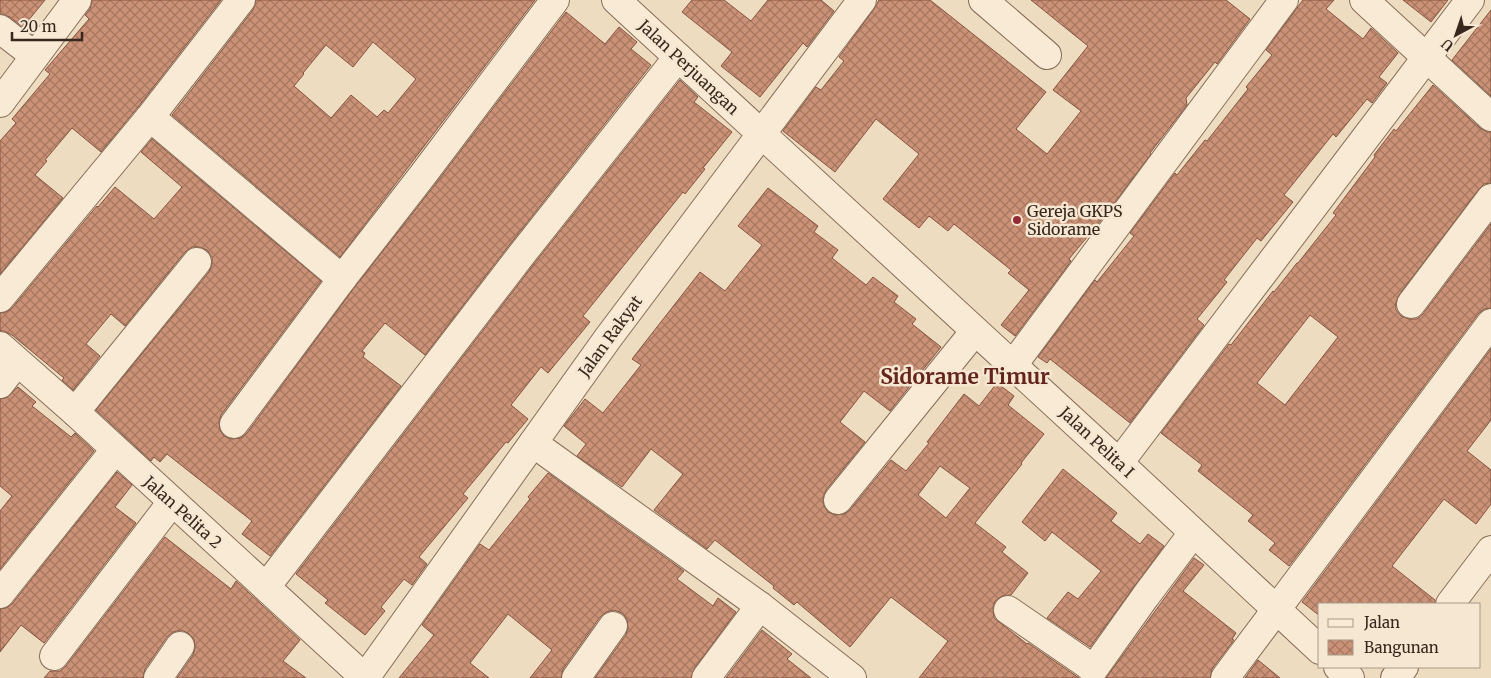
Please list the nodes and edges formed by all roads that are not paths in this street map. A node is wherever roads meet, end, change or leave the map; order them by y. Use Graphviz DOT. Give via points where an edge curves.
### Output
graph roads {
  1 [pos="77,0"];
  2 [pos="241,0"];
  3 [pos="555,0"];
  4 [pos="616,0"];
  5 [pos="862,0"];
  6 [pos="983,0"];
  7 [pos="1284,0"];
  8 [pos="1364,0"];
  9 [pos="1470,0"];
  10 [pos="0,29"];
  11 [pos="1047,55"];
  12 [pos="35,56"];
  13 [pos="678,57"];
  14 [pos="1426,58"];
  15 [pos="0,104"];
  16 [pos="150,117"];
  17 [pos="1491,117"];
  18 [pos="761,134"];
  19 [pos="1491,198"];
  20 [pos="197,262"];
  21 [pos="342,279"];
  22 [pos="0,298"];
  23 [pos="1410,304"];
  24 [pos="1491,324"];
  25 [pos="975,331"];
  26 [pos="9,354"];
  27 [pos="1013,366"];
  28 [pos="0,384"];
  29 [pos="74,412"];
  30 [pos="234,424"];
  31 [pos="533,444"];
  32 [pos="115,450"];
  33 [pos="1119,463"];
  34 [pos="838,500"];
  35 [pos="172,502"];
  36 [pos="1193,533"];
  37 [pos="1491,550"];
  38 [pos="266,587"];
  39 [pos="0,594"];
  40 [pos="1451,603"];
  41 [pos="760,606"];
  42 [pos="1276,609"];
  43 [pos="1008,610"];
  44 [pos="613,626"];
  45 [pos="180,646"];
  46 [pos="1318,648"];
  47 [pos="54,656"];
  48 [pos="1339,668"];
  49 [pos="1092,674"];
  50 [pos="158,678"];
  51 [pos="365,678"];
  52 [pos="576,678"];
  53 [pos="706,678"];
  54 [pos="852,678"];
  55 [pos="1225,678"];
  56 [pos="1350,678"];
  1 -- 12 [label="street"];
  2 -- 16 [label="street"];
  3 -- 21 [label="street"];
  4 -- 13 [label="street, Jalan Perjuangan"];
  5 -- 18 [label="street, Jalan Rakyat"];
  6 -- 11 [label="street"];
  7 -- 27 [label="street"];
  8 -- 14 [label="street"];
  9 -- 14 [label="street"];
  10 -- 12 [label="street"];
  12 -- 15 [label="street"];
  13 -- 18 [label="street, Jalan Perjuangan"];
  13 -- 38 [label="street"];
  14 -- 17 [label="street"];
  14 -- 33 [label="street"];
  16 -- 21 [label="street"];
  16 -- 22 [label="street"];
  18 -- 25 [label="street, Jalan Pelita I"];
  18 -- 31 [label="street, Jalan Rakyat"];
  19 -- 23 [label="street"];
  20 -- 29 [label="street"];
  21 -- 30 [label="street"];
  24 -- 42 [label="street"];
  25 -- 27 [label="street, Jalan Pelita I"];
  25 -- 34 [label="street"];
  26 -- 28 [label="street"];
  26 -- 29 [label="street, Jalan Pelita 2"];
  27 -- 33 [label="street, Jalan Pelita I"];
  29 -- 32 [label="street, Jalan Pelita 2"];
  31 -- 41 [label="street"];
  31 -- 51 [label="street, Jalan Rakyat"];
  32 -- 35 [label="street, Jalan Pelita 2"];
  32 -- 39 [label="street"];
  33 -- 36 [label="street, Jalan Pelita I"];
  35 -- 38 [label="street, Jalan Pelita 2"];
  35 -- 47 [label="street"];
  36 -- 42 [label="street, Jalan Pelita I"];
  36 -- 49 [label="street"];
  37 -- 40 [label="street"];
  38 -- 51 [label="street, Jalan Pelita 2"];
  41 -- 53 [label="street"];
  41 -- 54 [label="street"];
  42 -- 46 [label="street, Jalan Pelita I"];
  42 -- 55 [label="street"];
  43 -- 49 [label="street" via="1088,665"];
  44 -- 52 [label="street"];
  45 -- 50 [label="street"];
  48 -- 56 [label="street"];
}
